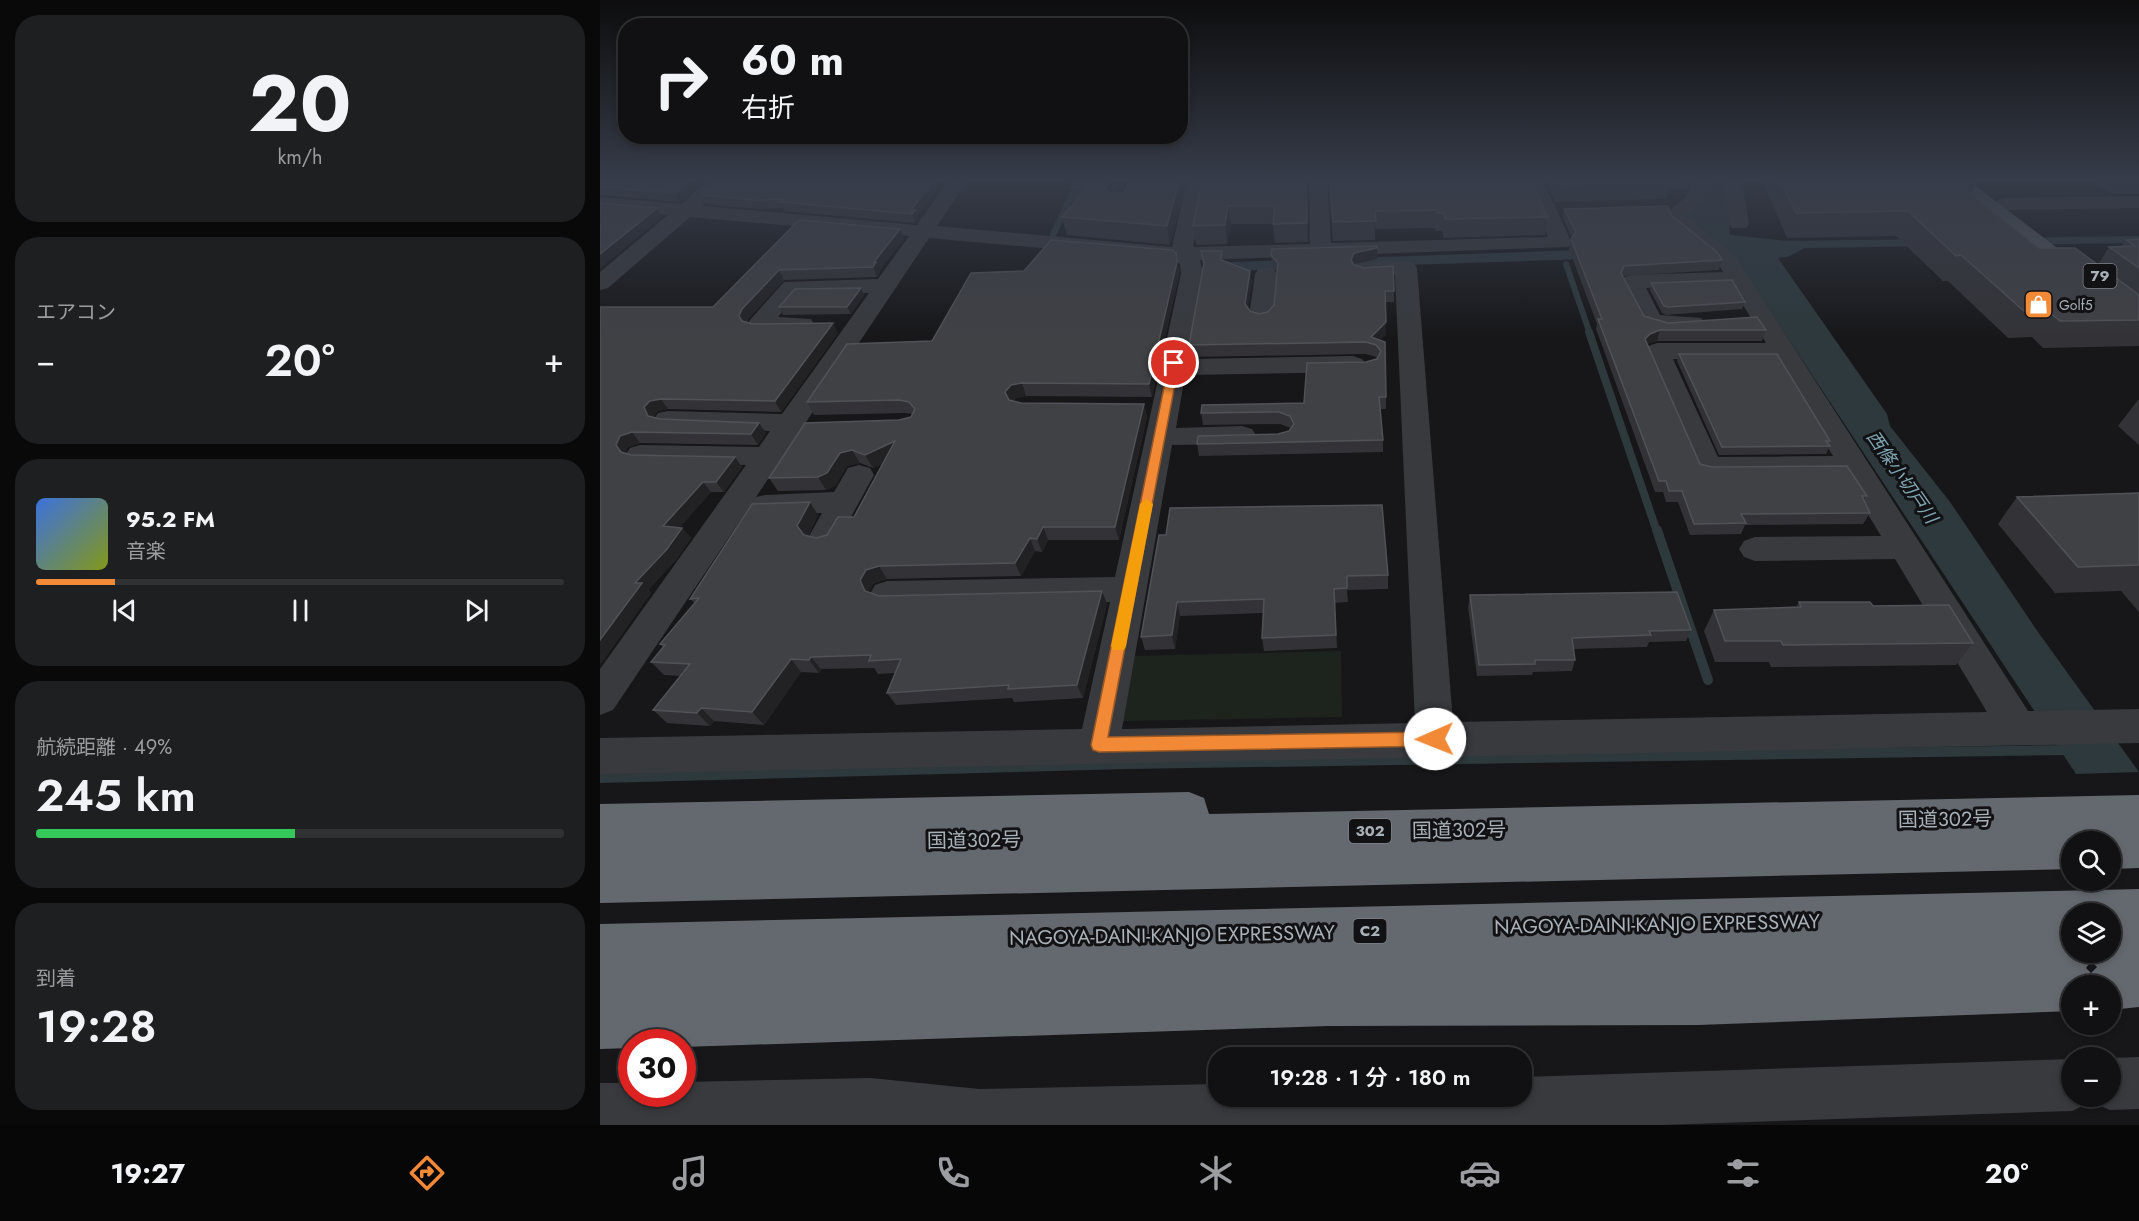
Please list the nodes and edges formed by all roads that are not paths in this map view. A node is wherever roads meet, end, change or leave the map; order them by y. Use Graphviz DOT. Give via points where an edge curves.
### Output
graph roads {
  1 [pos="659,234"];
  2 [pos="904,234"];
  3 [pos="1191,234"];
  4 [pos="1320,234"];
  5 [pos="1558,234"];
  6 [pos="1693,234"];
  7 [pos="2033,234"];
  8 [pos="2036,234"];
  9 [pos="921,235"];
  10 [pos="2044,241"];
  11 [pos="1321,250"];
  12 [pos="1722,259"];
  13 [pos="1188,263"];
  14 [pos="1266,274"];
  15 [pos="600,283"];
  16 [pos="886,286"];
  17 [pos="2139,305"];
  18 [pos="1261,316"];
  19 [pos="1713,322"];
  20 [pos="2139,322"];
  21 [pos="841,324"];
  22 [pos="1782,351"];
  23 [pos="1366,363"];
  24 [pos="1174,367"];
  25 [pos="668,419"];
  26 [pos="790,425"];
  27 [pos="824,425"];
  28 [pos="1269,435"];
  29 [pos="1159,436"];
  30 [pos="640,454"];
  31 [pos="768,456"];
  32 [pos="1854,465"];
  33 [pos="859,475"];
  34 [pos="844,502"];
  35 [pos="733,506"];
  36 [pos="824,538"];
  37 [pos="1904,547"];
  38 [pos="1755,549"];
  39 [pos="1130,589"];
  40 [pos="887,594"];
  41 [pos="600,699"];
  42 [pos="2126,726"];
  43 [pos="2027,728"];
  44 [pos="1435,739"];
  45 [pos="1099,745"];
  46 [pos="600,756"];
  47 [pos="2139,815"];
  48 [pos="1803,823"];
  49 [pos="600,824"];
  50 [pos="600,847"];
  51 [pos="2139,847"];
  52 [pos="2061,848"];
  53 [pos="2121,848"];
  54 [pos="600,881"];
  55 [pos="2139,912"];
  56 [pos="600,948"];
  57 [pos="2121,949"];
  58 [pos="2139,949"];
  59 [pos="2061,950"];
  60 [pos="2139,983"];
  61 [pos="600,985"];
  62 [pos="2121,985"];
  63 [pos="2061,987"];
  64 [pos="600,1024"];
  65 [pos="2139,1083"];
  66 [pos="2121,1084"];
  67 [pos="2061,1086"];
  68 [pos="600,1110"];
  69 [pos="846,1115"];
  70 [pos="1464,1115"];
  71 [pos="656,1117"];
  1 -- 15 [label="street"];
  2 -- 9 [label="street"];
  3 -- 13 [label="street"];
  4 -- 11 [label="street"];
  5 -- 11 [label="street" via="1562,243"];
  6 -- 12 [label="street"];
  7 -- 10 [label="main road, 79"];
  8 -- 10 [label="main road, 79"];
  9 -- 13 [label="street"];
  9 -- 16 [label="street"];
  10 -- 17 [label="main road, 79"];
  10 -- 20 [label="main road, 79"];
  11 -- 13 [label="street"];
  12 -- 19 [label="street" via="1632,282 1651,320 1665,324"];
  12 -- 22 [label="street" via="1752,318"];
  13 -- 14 [label="street"];
  13 -- 24 [label="street"];
  14 -- 18 [label="street"];
  14 -- 44 [label="street" via="1406,268"];
  16 -- 21 [label="street"];
  16 -- 21 [label="street" via="792,287 759,325"];
  21 -- 26 [label="street"];
  22 -- 32 [label="street"];
  22 -- 32 [label="street" via="1657,351 1708,467"];
  23 -- 24 [label="street"];
  24 -- 29 [label="street" via="1154,407"];
  25 -- 26 [label="street"];
  26 -- 27 [label="street"];
  26 -- 31 [label="street"];
  28 -- 29 [label="street"];
  29 -- 39 [label="street"];
  30 -- 31 [label="street"];
  31 -- 35 [label="street"];
  32 -- 37 [label="street"];
  33 -- 34 [label="street"];
  34 -- 35 [label="street"];
  34 -- 36 [label="street"];
  35 -- 41 [label="street"];
  37 -- 38 [label="street"];
  37 -- 43 [label="street"];
  39 -- 40 [label="street"];
  39 -- 45 [label="street"];
  42 -- 43 [label="street"];
  43 -- 44 [label="street"];
  44 -- 45 [label="street"];
  45 -- 46 [label="street"];
  47 -- 48 [label="highway, 国道302号 / 302"];
  48 -- 49 [label="highway" via="1603,808"];
  48 -- 50 [label="highway, 国道302号 / 302"];
  51 -- 53 [label="highway"];
  52 -- 54 [label="highway"];
  55 -- 56 [label="highway, NAGOYA-DAINI-KANJO EXPRESSWAY / C2"];
  57 -- 58 [label="highway"];
  59 -- 61 [label="highway"];
  60 -- 62 [label="highway"];
  63 -- 64 [label="highway" via="1698,1000 1328,1001"];
  65 -- 66 [label="street"];
  67 -- 70 [label="street"];
  68 -- 71 [label="street"];
  69 -- 70 [label="street" via="871,1105 979,1116"];
  69 -- 71 [label="street"];
}
